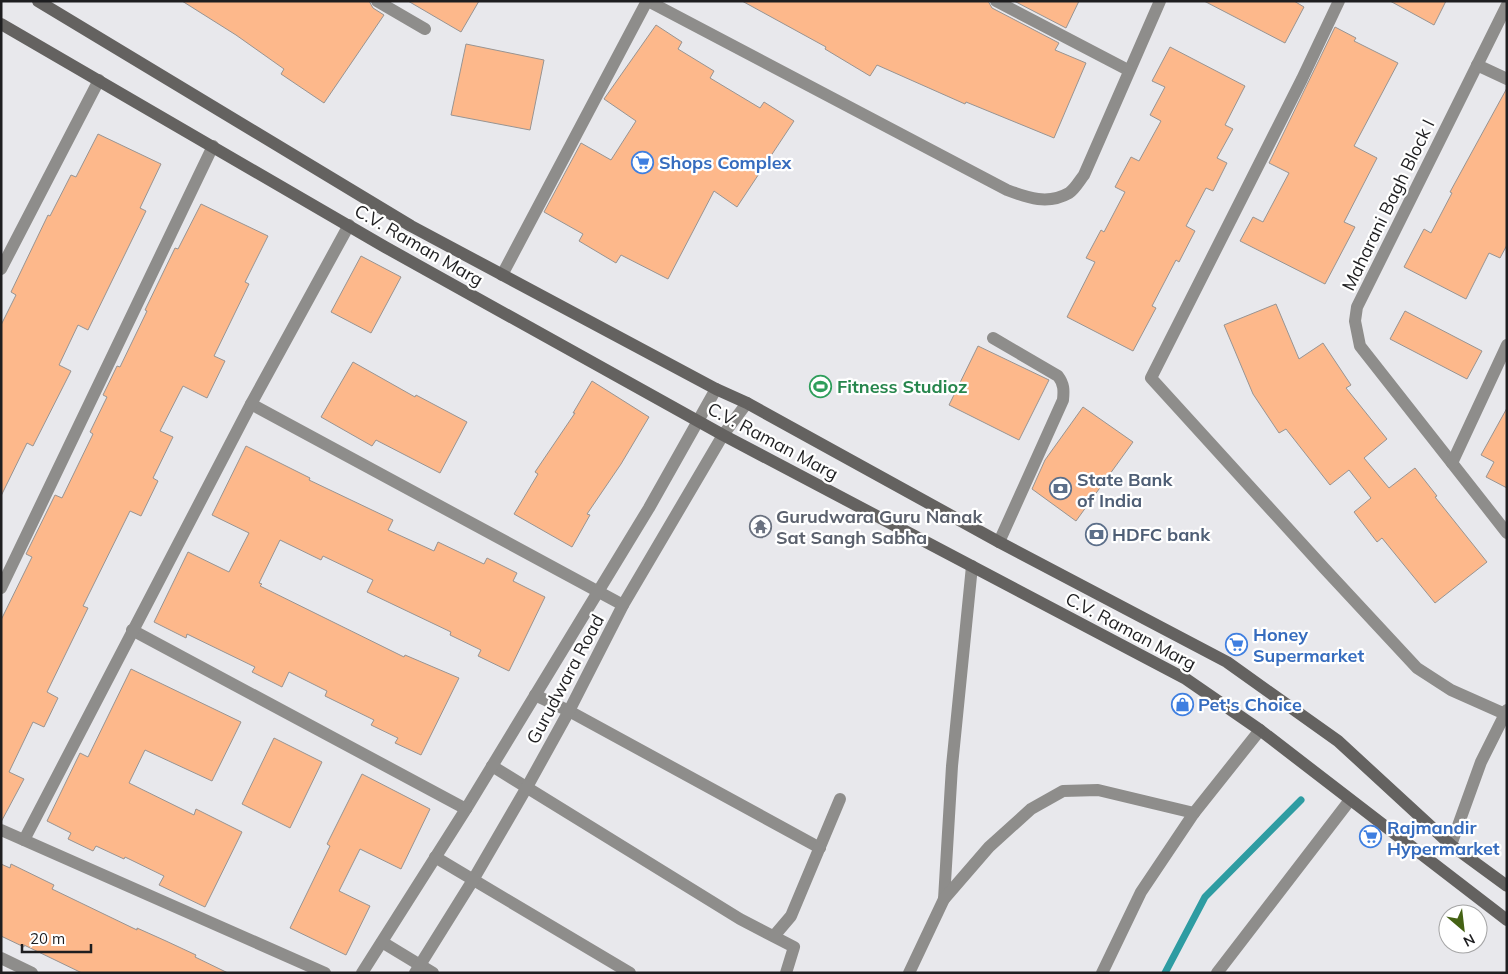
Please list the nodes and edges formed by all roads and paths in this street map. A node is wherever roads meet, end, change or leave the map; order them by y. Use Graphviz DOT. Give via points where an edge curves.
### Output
graph roads {
  1 [pos="38,1"];
  2 [pos="377,1"];
  3 [pos="648,1"];
  4 [pos="996,1"];
  5 [pos="1160,1"];
  6 [pos="1339,1"];
  7 [pos="1507,5"];
  8 [pos="1,24"];
  9 [pos="425,29"];
  10 [pos="1477,65"];
  11 [pos="1128,70"];
  12 [pos="1507,79"];
  13 [pos="99,80"];
  14 [pos="213,146"];
  15 [pos="349,225"];
  16 [pos="1,269"];
  17 [pos="502,275"];
  18 [pos="993,338"];
  19 [pos="1507,345"];
  20 [pos="716,389"];
  21 [pos="747,403"];
  22 [pos="251,404"];
  23 [pos="700,421"];
  24 [pos="723,435"];
  25 [pos="1452,463"];
  26 [pos="1507,533"];
  27 [pos="999,542"];
  28 [pos="972,566"];
  29 [pos="1,588"];
  30 [pos="599,591"];
  31 [pos="623,606"];
  32 [pos="132,630"];
  33 [pos="535,695"];
  34 [pos="569,711"];
  35 [pos="1506,712"];
  36 [pos="1260,730"];
  37 [pos="492,766"];
  38 [pos="527,788"];
  39 [pos="840,799"];
  40 [pos="1350,800"];
  41 [pos="466,809"];
  42 [pos="1194,813"];
  43 [pos="1,830"];
  44 [pos="24,840"];
  45 [pos="1451,845"];
  46 [pos="820,848"];
  47 [pos="435,857"];
  48 [pos="473,880"];
  49 [pos="1507,886"];
  50 [pos="944,899"];
  51 [pos="1507,920"];
  52 [pos="774,936"];
  53 [pos="382,942"];
  54 [pos="1,958"];
  55 [pos="417,969"];
  56 [pos="32,973"];
  57 [pos="325,973"];
  58 [pos="362,973"];
  59 [pos="433,973"];
  60 [pos="630,973"];
  61 [pos="786,973"];
  62 [pos="909,973"];
  63 [pos="1102,973"];
  64 [pos="1217,973"];
  1 -- 17 [label="main road, C.V. Raman Marg" via="411,226"];
  2 -- 9 [label="street"];
  3 -- 11 [label="street" via="1030,199 1051,200 1070,192 1084,175"];
  3 -- 17 [label="street"];
  4 -- 11 [label="street"];
  5 -- 11 [label="street"];
  6 -- 35 [label="street" via="1151,378 1418,668 1451,690"];
  7 -- 10 [label="street, Maharani Bagh Block I"];
  8 -- 13 [label="main road, C.V. Raman Marg"];
  10 -- 12 [label="street"];
  10 -- 25 [label="street, Maharani Bagh Block I" via="1357,307 1355,321 1360,346"];
  13 -- 14 [label="main road, C.V. Raman Marg"];
  13 -- 16 [label="street"];
  14 -- 15 [label="main road, C.V. Raman Marg"];
  14 -- 29 [label="street"];
  15 -- 22 [label="street"];
  15 -- 23 [label="main road, C.V. Raman Marg"];
  17 -- 20 [label="main road, C.V. Raman Marg"];
  18 -- 27 [label="street" via="1058,376 1064,391 1063,400"];
  19 -- 25 [label="street"];
  20 -- 21 [label="main road, C.V. Raman Marg"];
  20 -- 23 [label="street"];
  21 -- 24 [label="street, Gurudwara Road"];
  21 -- 27 [label="main road, C.V. Raman Marg"];
  22 -- 30 [label="street"];
  22 -- 32 [label="street"];
  23 -- 24 [label="main road, C.V. Raman Marg"];
  23 -- 30 [label="street"];
  24 -- 28 [label="main road, C.V. Raman Marg"];
  24 -- 31 [label="street, Gurudwara Road"];
  25 -- 26 [label="street, Maharani Bagh Block I"];
  27 -- 45 [label="main road, C.V. Raman Marg" via="1227,662 1338,741"];
  28 -- 36 [label="main road, C.V. Raman Marg" via="1186,679"];
  28 -- 50 [label="street" via="952,766"];
  30 -- 31 [label="street"];
  30 -- 33 [label="street"];
  31 -- 34 [label="street, Gurudwara Road"];
  32 -- 41 [label="street"];
  32 -- 44 [label="street"];
  33 -- 34 [label="street"];
  33 -- 37 [label="street"];
  34 -- 38 [label="street, Gurudwara Road"];
  34 -- 46 [label="street"];
  35 -- 45 [label="street" via="1481,762"];
  36 -- 40 [label="main road, C.V. Raman Marg"];
  36 -- 42 [label="street"];
  37 -- 38 [label="street"];
  37 -- 41 [label="street"];
  38 -- 48 [label="street, Gurudwara Road"];
  38 -- 52 [label="street" via="740,919"];
  39 -- 46 [label="street"];
  40 -- 51 [label="main road, C.V. Raman Marg"];
  40 -- 64 [label="street"];
  41 -- 47 [label="street"];
  42 -- 50 [label="street" via="1098,790 1063,791 1031,809 996,840"];
  42 -- 63 [label="street" via="1141,892"];
  43 -- 44 [label="street"];
  44 -- 57 [label="street"];
  45 -- 49 [label="main road, C.V. Raman Marg"];
  46 -- 52 [label="street" via="791,916"];
  47 -- 48 [label="street"];
  47 -- 53 [label="street"];
  48 -- 55 [label="street, Gurudwara Road"];
  48 -- 60 [label="street"];
  50 -- 62 [label="street"];
  52 -- 61 [label="street" via="794,947"];
  53 -- 55 [label="street"];
  53 -- 58 [label="street"];
  54 -- 56 [label="street"];
  55 -- 59 [label="street"];
}
